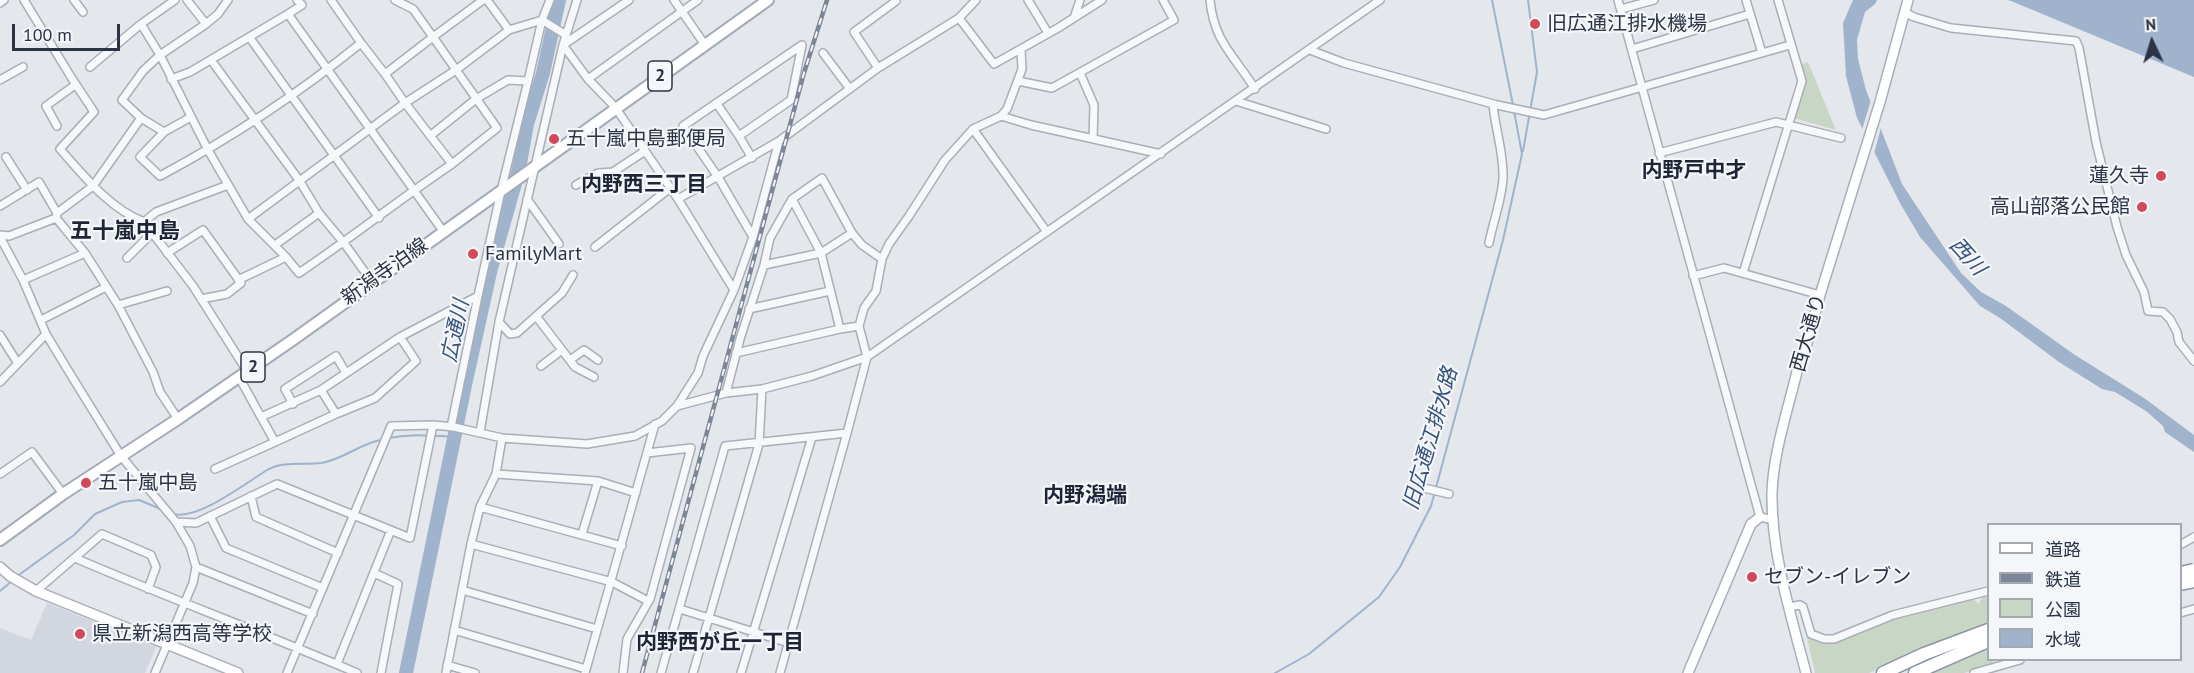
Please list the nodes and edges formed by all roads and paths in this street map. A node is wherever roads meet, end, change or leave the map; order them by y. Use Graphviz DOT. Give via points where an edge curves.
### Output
graph roads {
  1 [pos="24,0"];
  2 [pos="74,0"];
  3 [pos="176,0"];
  4 [pos="187,0"];
  5 [pos="228,0"];
  6 [pos="297,0"];
  7 [pos="331,0"];
  8 [pos="395,0"];
  9 [pos="485,0"];
  10 [pos="549,0"];
  11 [pos="578,0"];
  12 [pos="629,0"];
  13 [pos="674,0"];
  14 [pos="698,0"];
  15 [pos="768,0"];
  16 [pos="976,0"];
  17 [pos="1028,0"];
  18 [pos="1080,0"];
  19 [pos="1102,0"];
  20 [pos="1163,0"];
  21 [pos="1210,0"];
  22 [pos="1380,0"];
  23 [pos="1617,0"];
  24 [pos="1654,0"];
  25 [pos="1746,0"];
  26 [pos="1778,0"];
  27 [pos="1908,0"];
  28 [pos="896,1"];
  29 [pos="1621,9"];
  30 [pos="83,12"];
  31 [pos="682,12"];
  32 [pos="1904,12"];
  33 [pos="288,14"];
  34 [pos="1750,14"];
  35 [pos="958,18"];
  36 [pos="1074,18"];
  37 [pos="542,20"];
  38 [pos="141,24"];
  39 [pos="206,24"];
  40 [pos="509,30"];
  41 [pos="1048,33"];
  42 [pos="566,35"];
  43 [pos="433,37"];
  44 [pos="250,38"];
  45 [pos="361,43"];
  46 [pos="563,45"];
  47 [pos="705,45"];
  48 [pos="1790,45"];
  49 [pos="1021,49"];
  50 [pos="1632,49"];
  51 [pos="1310,50"];
  52 [pos="823,53"];
  53 [pos="1762,53"];
  54 [pos="160,55"];
  55 [pos="211,60"];
  56 [pos="22,67"];
  57 [pos="90,67"];
  58 [pos="878,68"];
  59 [pos="328,70"];
  60 [pos="456,70"];
  61 [pos="1080,73"];
  62 [pos="386,74"];
  63 [pos="171,79"];
  64 [pos="588,79"];
  65 [pos="0,80"];
  66 [pos="528,81"];
  67 [pos="1018,81"];
  68 [pos="75,85"];
  69 [pos="1641,86"];
  70 [pos="5,88"];
  71 [pos="850,89"];
  72 [pos="1255,89"];
  73 [pos="290,96"];
  74 [pos="476,99"];
  75 [pos="1236,101"];
  76 [pos="405,103"];
  77 [pos="717,104"];
  78 [pos="1495,104"];
  79 [pos="615,107"];
  80 [pos="1001,116"];
  81 [pos="141,117"];
  82 [pos="191,117"];
  83 [pos="255,120"];
  84 [pos="1788,124"];
  85 [pos="57,126"];
  86 [pos="370,129"];
  87 [pos="973,129"];
  88 [pos="1326,129"];
  89 [pos="164,132"];
  90 [pos="430,136"];
  91 [pos="739,136"];
  92 [pos="1841,138"];
  93 [pos="1093,139"];
  94 [pos="779,141"];
  95 [pos="208,150"];
  96 [pos="645,151"];
  97 [pos="1659,153"];
  98 [pos="1161,154"];
  99 [pos="334,155"];
  100 [pos="6,157"];
  101 [pos="752,158"];
  102 [pos="452,164"];
  103 [pos="532,170"];
  104 [pos="718,177"];
  105 [pos="300,180"];
  106 [pos="228,185"];
  107 [pos="576,185"];
  108 [pos="93,186"];
  109 [pos="670,188"];
  110 [pos="27,190"];
  111 [pos="414,190"];
  112 [pos="502,190"];
  113 [pos="527,199"];
  114 [pos="678,199"];
  115 [pos="792,199"];
  116 [pos="0,206"];
  117 [pos="319,213"];
  118 [pos="56,215"];
  119 [pos="379,218"];
  120 [pos="248,219"];
  121 [pos="144,222"];
  122 [pos="443,231"];
  123 [pos="1047,232"];
  124 [pos="152,233"];
  125 [pos="852,233"];
  126 [pos="0,236"];
  127 [pos="753,237"];
  128 [pos="344,243"];
  129 [pos="1489,243"];
  130 [pos="559,244"];
  131 [pos="275,245"];
  132 [pos="595,248"];
  133 [pos="85,253"];
  134 [pos="167,253"];
  135 [pos="821,253"];
  136 [pos="286,257"];
  137 [pos="127,258"];
  138 [pos="882,259"];
  139 [pos="764,265"];
  140 [pos="1743,273"];
  141 [pos="573,275"];
  142 [pos="1693,276"];
  143 [pos="24,280"];
  144 [pos="238,280"];
  145 [pos="372,282"];
  146 [pos="106,287"];
  147 [pos="734,290"];
  148 [pos="167,291"];
  149 [pos="830,291"];
  150 [pos="1820,295"];
  151 [pos="478,296"];
  152 [pos="201,299"];
  153 [pos="118,305"];
  154 [pos="749,309"];
  155 [pos="536,316"];
  156 [pos="41,320"];
  157 [pos="500,322"];
  158 [pos="859,326"];
  159 [pos="840,329"];
  160 [pos="46,334"];
  161 [pos="0,335"];
  162 [pos="400,337"];
  163 [pos="562,350"];
  164 [pos="736,353"];
  165 [pos="867,357"];
  166 [pos="570,360"];
  167 [pos="598,360"];
  168 [pos="17,362"];
  169 [pos="2194,362"];
  170 [pos="542,366"];
  171 [pos="346,373"];
  172 [pos="243,374"];
  173 [pos="594,377"];
  174 [pos="0,382"];
  175 [pos="762,389"];
  176 [pos="321,390"];
  177 [pos="726,393"];
  178 [pos="293,404"];
  179 [pos="677,406"];
  180 [pos="336,414"];
  181 [pos="261,417"];
  182 [pos="178,419"];
  183 [pos="655,424"];
  184 [pos="433,425"];
  185 [pos="452,427"];
  186 [pos="478,432"];
  187 [pos="847,433"];
  188 [pos="812,437"];
  189 [pos="502,438"];
  190 [pos="275,442"];
  191 [pos="759,442"];
  192 [pos="647,453"];
  193 [pos="122,456"];
  194 [pos="215,469"];
  195 [pos="0,474"];
  196 [pos="495,474"];
  197 [pos="598,481"];
  198 [pos="1424,488"];
  199 [pos="636,493"];
  200 [pos="63,494"];
  201 [pos="1449,494"];
  202 [pos="251,496"];
  203 [pos="480,507"];
  204 [pos="353,515"];
  205 [pos="210,516"];
  206 [pos="1760,517"];
  207 [pos="1774,519"];
  208 [pos="176,522"];
  209 [pos="391,530"];
  210 [pos="582,534"];
  211 [pos="0,540"];
  212 [pos="471,544"];
  213 [pos="622,546"];
  214 [pos="338,553"];
  215 [pos="75,558"];
  216 [pos="0,567"];
  217 [pos="196,567"];
  218 [pos="2182,567"];
  219 [pos="374,573"];
  220 [pos="612,582"];
  221 [pos="2194,583"];
  222 [pos="323,588"];
  223 [pos="148,589"];
  224 [pos="462,590"];
  225 [pos="36,591"];
  226 [pos="1987,592"];
  227 [pos="648,601"];
  228 [pos="186,603"];
  229 [pos="1789,607"];
  230 [pos="680,609"];
  231 [pos="313,614"];
  232 [pos="709,618"];
  233 [pos="597,629"];
  234 [pos="454,630"];
  235 [pos="1987,631"];
  236 [pos="753,632"];
  237 [pos="1987,642"];
  238 [pos="789,643"];
  239 [pos="168,644"];
  240 [pos="298,647"];
  241 [pos="1802,655"];
  242 [pos="2016,661"];
  243 [pos="337,664"];
  244 [pos="446,669"];
  245 [pos="585,671"];
  246 [pos="155,673"];
  247 [pos="238,673"];
  248 [pos="287,673"];
  249 [pos="357,673"];
  250 [pos="381,673"];
  251 [pos="475,673"];
  252 [pos="622,673"];
  253 [pos="662,673"];
  254 [pos="693,673"];
  255 [pos="741,673"];
  256 [pos="780,673"];
  257 [pos="1688,673"];
  258 [pos="1799,673"];
  259 [pos="1806,673"];
  260 [pos="1883,673"];
  261 [pos="1915,673"];
  262 [pos="1974,673"];
  1 -- 68 [label="street"];
  2 -- 30 [label="street"];
  3 -- 38 [label="street"];
  4 -- 39 [label="street"];
  5 -- 39 [label="street"];
  6 -- 33 [label="street" via="302,5"];
  7 -- 45 [label="street"];
  8 -- 43 [label="street" via="413,9"];
  9 -- 40 [label="street"];
  9 -- 43 [label="street"];
  10 -- 37 [label="street"];
  11 -- 42 [label="street"];
  12 -- 46 [label="street"];
  13 -- 31 [label="street"];
  14 -- 31 [label="street"];
  15 -- 47 [label="main road, 新潟寺泊線 / 2"];
  16 -- 35 [label="street"];
  17 -- 41 [label="street"];
  18 -- 36 [label="street"];
  19 -- 36 [label="street"];
  20 -- 61 [label="street" via="1174,20"];
  21 -- 72 [label="street" via="1220,40"];
  22 -- 51 [label="street"];
  23 -- 29 [label="street"];
  24 -- 29 [label="street"];
  25 -- 34 [label="street"];
  26 -- 48 [label="street"];
  27 -- 32 [label="street, 西大通り"];
  28 -- 58 [label="street" via="854,32"];
  29 -- 50 [label="street"];
  31 -- 47 [label="street"];
  31 -- 64 [label="street"];
  32 -- 150 [label="street, 西大通り"];
  32 -- 169 [label="street" via="1952,28 2076,41 2096,142 2126,255 2144,292 2148,311 2163,312 2170,319 2179,342"];
  33 -- 44 [label="street"];
  33 -- 59 [label="street"];
  34 -- 50 [label="street"];
  34 -- 53 [label="street"];
  35 -- 49 [label="street" via="994,64"];
  35 -- 58 [label="street"];
  36 -- 41 [label="street"];
  37 -- 40 [label="street"];
  37 -- 42 [label="street"];
  37 -- 66 [label="street"];
  38 -- 54 [label="street"];
  38 -- 57 [label="street"];
  39 -- 54 [label="street"];
  40 -- 60 [label="street"];
  41 -- 49 [label="street"];
  42 -- 46 [label="street"];
  43 -- 60 [label="street"];
  43 -- 62 [label="street"];
  44 -- 55 [label="street"];
  44 -- 73 [label="street"];
  45 -- 59 [label="street"];
  45 -- 62 [label="street"];
  46 -- 64 [label="street"];
  46 -- 103 [label="street"];
  47 -- 79 [label="main road, 新潟寺泊線 / 2"];
  48 -- 53 [label="street"];
  48 -- 84 [label="street" via="1802,81"];
  49 -- 67 [label="street"];
  50 -- 69 [label="street"];
  51 -- 72 [label="street"];
  51 -- 78 [label="street"];
  52 -- 71 [label="street"];
  53 -- 69 [label="street"];
  54 -- 63 [label="street"];
  54 -- 81 [label="street" via="122,100"];
  55 -- 63 [label="street"];
  55 -- 83 [label="street"];
  56 -- 65 [label="street"];
  58 -- 71 [label="street"];
  59 -- 73 [label="street"];
  59 -- 86 [label="street"];
  60 -- 74 [label="street"];
  60 -- 76 [label="street"];
  61 -- 67 [label="street" via="1052,88"];
  61 -- 93 [label="street" via="1094,105"];
  62 -- 76 [label="street"];
  63 -- 82 [label="street"];
  64 -- 79 [label="street"];
  65 -- 70 [label="street"];
  66 -- 74 [label="street" via="508,80"];
  66 -- 112 [label="street"];
  67 -- 80 [label="street"];
  68 -- 85 [label="street" via="46,106"];
  68 -- 108 [label="street" via="94,112 60,149"];
  69 -- 78 [label="street" via="1544,115"];
  69 -- 97 [label="street"];
  71 -- 94 [label="street"];
  72 -- 75 [label="street"];
  73 -- 83 [label="street"];
  73 -- 99 [label="street"];
  74 -- 90 [label="street"];
  74 -- 102 [label="street" via="497,128"];
  75 -- 88 [label="street"];
  75 -- 98 [label="street"];
  76 -- 86 [label="street"];
  76 -- 90 [label="street"];
  77 -- 91 [label="street"];
  77 -- 91 [label="street" via="802,45 791,100"];
  77 -- 104 [label="street" via="683,126"];
  78 -- 129 [label="street" via="1503,179"];
  79 -- 96 [label="street"];
  79 -- 103 [label="main road, 新潟寺泊線 / 2"];
  80 -- 87 [label="street"];
  80 -- 93 [label="street"];
  81 -- 89 [label="street"];
  81 -- 108 [label="street"];
  82 -- 89 [label="street"];
  82 -- 95 [label="street"];
  83 -- 95 [label="street"];
  83 -- 105 [label="street"];
  84 -- 92 [label="street"];
  84 -- 97 [label="street" via="1776,122"];
  84 -- 140 [label="street"];
  86 -- 99 [label="street"];
  86 -- 111 [label="street"];
  87 -- 123 [label="street"];
  87 -- 138 [label="street" via="941,166"];
  89 -- 95 [label="street" via="140,157 160,176"];
  90 -- 102 [label="street"];
  91 -- 101 [label="street"];
  93 -- 98 [label="street"];
  94 -- 101 [label="street"];
  94 -- 127 [label="street"];
  95 -- 106 [label="street"];
  96 -- 107 [label="street" via="614,172 598,173"];
  96 -- 109 [label="street"];
  97 -- 142 [label="street"];
  98 -- 123 [label="street"];
  99 -- 105 [label="street"];
  99 -- 119 [label="street"];
  100 -- 110 [label="street"];
  101 -- 104 [label="street"];
  102 -- 111 [label="street"];
  103 -- 112 [label="main road, 新潟寺泊線 / 2"];
  103 -- 113 [label="street"];
  104 -- 114 [label="street"];
  104 -- 127 [label="street"];
  105 -- 117 [label="street"];
  105 -- 120 [label="street"];
  106 -- 120 [label="street"];
  106 -- 121 [label="street" via="156,212"];
  108 -- 118 [label="street"];
  108 -- 121 [label="street" via="132,218"];
  109 -- 114 [label="street"];
  109 -- 132 [label="street"];
  110 -- 116 [label="street"];
  110 -- 118 [label="street" via="39,182"];
  111 -- 119 [label="street"];
  111 -- 122 [label="street"];
  112 -- 122 [label="main road, 新潟寺泊線 / 2"];
  112 -- 151 [label="street"];
  113 -- 130 [label="street"];
  113 -- 157 [label="street"];
  114 -- 147 [label="street"];
  115 -- 125 [label="street" via="822,178"];
  115 -- 135 [label="street"];
  115 -- 139 [label="street" via="770,238"];
  117 -- 128 [label="street"];
  117 -- 131 [label="street"];
  118 -- 126 [label="street" via="9,236"];
  118 -- 133 [label="street"];
  119 -- 128 [label="street"];
  120 -- 131 [label="street"];
  121 -- 124 [label="street"];
  122 -- 145 [label="main road, 新潟寺泊線 / 2"];
  123 -- 165 [label="street"];
  124 -- 134 [label="street"];
  124 -- 137 [label="street"];
  125 -- 135 [label="street"];
  125 -- 138 [label="street"];
  126 -- 143 [label="street"];
  127 -- 147 [label="street"];
  128 -- 136 [label="street" via="299,273"];
  128 -- 145 [label="street"];
  131 -- 136 [label="street"];
  133 -- 143 [label="street"];
  133 -- 146 [label="street"];
  134 -- 144 [label="street" via="202,230"];
  134 -- 152 [label="street"];
  135 -- 139 [label="street"];
  135 -- 149 [label="street"];
  136 -- 144 [label="street"];
  138 -- 158 [label="street" via="876,291 864,308"];
  139 -- 154 [label="street"];
  140 -- 142 [label="street" via="1724,267"];
  140 -- 150 [label="street"];
  141 -- 155 [label="street" via="562,293"];
  142 -- 206 [label="street"];
  143 -- 156 [label="street"];
  144 -- 152 [label="street" via="240,283 227,294"];
  145 -- 172 [label="main road, 新潟寺泊線 / 2"];
  146 -- 153 [label="street"];
  146 -- 156 [label="street"];
  147 -- 179 [label="street" via="698,373"];
  148 -- 153 [label="street"];
  149 -- 154 [label="street"];
  149 -- 159 [label="street"];
  150 -- 207 [label="street, 西大通り" via="1800,358 1777,456 1772,493"];
  151 -- 162 [label="street"];
  151 -- 185 [label="street"];
  152 -- 172 [label="street"];
  153 -- 182 [label="street" via="160,392"];
  154 -- 164 [label="street"];
  155 -- 157 [label="street" via="517,333 510,334"];
  155 -- 163 [label="street"];
  156 -- 160 [label="street"];
  157 -- 186 [label="street"];
  158 -- 159 [label="street"];
  158 -- 165 [label="street"];
  159 -- 164 [label="street"];
  160 -- 168 [label="street"];
  160 -- 193 [label="street"];
  161 -- 168 [label="street"];
  162 -- 171 [label="street"];
  162 -- 180 [label="street" via="416,362 375,398"];
  163 -- 166 [label="street"];
  163 -- 170 [label="street"];
  164 -- 177 [label="street"];
  165 -- 175 [label="street"];
  165 -- 187 [label="street"];
  166 -- 167 [label="street" via="584,350"];
  166 -- 173 [label="street"];
  168 -- 174 [label="street"];
  171 -- 176 [label="street"];
  171 -- 178 [label="street" via="336,356 285,389"];
  172 -- 181 [label="street"];
  172 -- 182 [label="main road, 新潟寺泊線 / 2"];
  175 -- 177 [label="street"];
  175 -- 191 [label="street"];
  176 -- 178 [label="street"];
  176 -- 180 [label="street"];
  177 -- 179 [label="street"];
  178 -- 181 [label="street"];
  179 -- 183 [label="street"];
  180 -- 190 [label="street"];
  181 -- 190 [label="street"];
  182 -- 193 [label="main road, 新潟寺泊線 / 2"];
  183 -- 189 [label="street" via="635,435 586,444"];
  183 -- 192 [label="street"];
  184 -- 185 [label="street"];
  184 -- 204 [label="street" via="391,426"];
  184 -- 209 [label="street" via="410,538"];
  185 -- 186 [label="street"];
  186 -- 189 [label="street"];
  187 -- 188 [label="street"];
  187 -- 238 [label="street"];
  188 -- 191 [label="street"];
  188 -- 236 [label="street"];
  189 -- 196 [label="street"];
  190 -- 194 [label="street"];
  191 -- 230 [label="street" via="726,446"];
  191 -- 232 [label="street"];
  192 -- 199 [label="street"];
  192 -- 227 [label="street" via="691,448"];
  193 -- 200 [label="main road, 新潟寺泊線 / 2"];
  193 -- 208 [label="street"];
  195 -- 200 [label="street" via="32,452"];
  196 -- 197 [label="street"];
  196 -- 203 [label="street"];
  197 -- 199 [label="street"];
  197 -- 210 [label="street"];
  198 -- 201 [label="street"];
  199 -- 213 [label="street"];
  200 -- 211 [label="main road, 新潟寺泊線 / 2"];
  202 -- 204 [label="street" via="277,484"];
  202 -- 205 [label="street"];
  202 -- 214 [label="street" via="256,517"];
  203 -- 210 [label="street"];
  203 -- 212 [label="street"];
  204 -- 209 [label="street"];
  204 -- 214 [label="street"];
  205 -- 208 [label="street" via="196,523"];
  205 -- 222 [label="street" via="226,548"];
  206 -- 207 [label="street"];
  206 -- 257 [label="street" via="1751,524"];
  207 -- 229 [label="street, 西大通り"];
  208 -- 217 [label="street" via="190,546"];
  209 -- 219 [label="street"];
  210 -- 213 [label="street"];
  212 -- 220 [label="street"];
  212 -- 224 [label="street"];
  213 -- 220 [label="street"];
  214 -- 222 [label="street"];
  215 -- 223 [label="street"];
  215 -- 223 [label="street" via="102,534 151,555 156,567"];
  215 -- 225 [label="street"];
  216 -- 225 [label="street"];
  217 -- 228 [label="street"];
  217 -- 231 [label="street"];
  218 -- 221 [label="street"];
  219 -- 243 [label="street"];
  219 -- 250 [label="street" via="398,584"];
  220 -- 227 [label="street"];
  220 -- 233 [label="street"];
  222 -- 231 [label="street"];
  223 -- 228 [label="street"];
  224 -- 233 [label="street"];
  224 -- 234 [label="street"];
  225 -- 239 [label="street"];
  226 -- 229 [label="street" via="1893,615 1834,639 1811,633 1800,604"];
  227 -- 252 [label="street" via="627,639"];
  228 -- 239 [label="street"];
  228 -- 240 [label="street"];
  229 -- 241 [label="street, 西大通り"];
  230 -- 232 [label="street"];
  230 -- 253 [label="street"];
  231 -- 240 [label="street"];
  232 -- 236 [label="street"];
  232 -- 254 [label="street"];
  233 -- 245 [label="street"];
  234 -- 244 [label="street"];
  234 -- 245 [label="street"];
  235 -- 260 [label="highway"];
  236 -- 238 [label="street"];
  236 -- 255 [label="street"];
  237 -- 261 [label="highway"];
  238 -- 256 [label="street"];
  239 -- 246 [label="street"];
  239 -- 247 [label="street"];
  240 -- 243 [label="street"];
  240 -- 248 [label="street"];
  241 -- 258 [label="street"];
  241 -- 259 [label="street, 西大通り"];
  242 -- 262 [label="street"];
  243 -- 249 [label="street"];
  244 -- 251 [label="street"];
}
